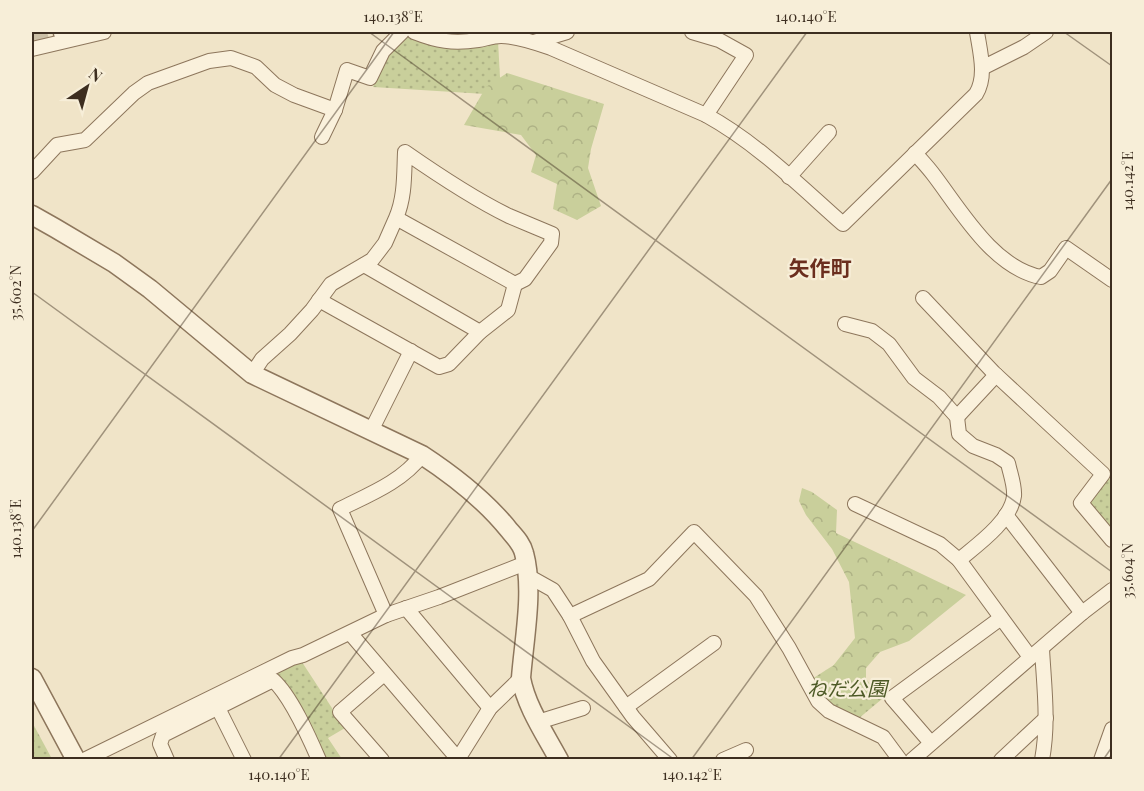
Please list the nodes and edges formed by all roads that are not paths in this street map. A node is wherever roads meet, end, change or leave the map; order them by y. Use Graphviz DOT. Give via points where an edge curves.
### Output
graph roads {
  1 [pos="104,32"];
  2 [pos="402,32"];
  3 [pos="414,32"];
  4 [pos="567,32"];
  5 [pos="692,32"];
  6 [pos="977,32"];
  7 [pos="1046,32"];
  8 [pos="534,42"];
  9 [pos="32,50"];
  10 [pos="982,68"];
  11 [pos="335,110"];
  12 [pos="706,116"];
  13 [pos="829,132"];
  14 [pos="322,137"];
  15 [pos="915,153"];
  16 [pos="32,172"];
  17 [pos="789,177"];
  18 [pos="32,215"];
  19 [pos="396,218"];
  20 [pos="364,265"];
  21 [pos="1113,280"];
  22 [pos="515,284"];
  23 [pos="923,298"];
  24 [pos="319,300"];
  25 [pos="845,324"];
  26 [pos="480,332"];
  27 [pos="411,351"];
  28 [pos="252,374"];
  29 [pos="996,375"];
  30 [pos="957,417"];
  31 [pos="371,431"];
  32 [pos="422,455"];
  33 [pos="855,504"];
  34 [pos="1006,515"];
  35 [pos="1113,540"];
  36 [pos="959,560"];
  37 [pos="527,569"];
  38 [pos="1113,590"];
  39 [pos="406,608"];
  40 [pos="1083,613"];
  41 [pos="386,615"];
  42 [pos="570,616"];
  43 [pos="1001,618"];
  44 [pos="350,633"];
  45 [pos="714,643"];
  46 [pos="1041,649"];
  47 [pos="1030,657"];
  48 [pos="384,674"];
  49 [pos="32,678"];
  50 [pos="521,678"];
  51 [pos="626,707"];
  52 [pos="218,708"];
  53 [pos="490,708"];
  54 [pos="583,708"];
  55 [pos="1046,718"];
  56 [pos="538,722"];
  57 [pos="1112,732"];
  58 [pos="931,742"];
  59 [pos="746,750"];
  60 [pos="76,759"];
  61 [pos="84,759"];
  62 [pos="167,759"];
  63 [pos="244,759"];
  64 [pos="318,759"];
  65 [pos="382,759"];
  66 [pos="559,759"];
  67 [pos="670,759"];
  68 [pos="723,759"];
  69 [pos="900,759"];
  70 [pos="912,759"];
  71 [pos="1001,759"];
  72 [pos="1042,759"];
  73 [pos="1101,759"];
  1 -- 9 [label="street"];
  2 -- 11 [label="street" via="383,51 370,78 347,70"];
  3 -- 8 [label="street" via="452,43 502,36"];
  4 -- 8 [label="street"];
  5 -- 12 [label="street" via="719,40 746,55"];
  6 -- 10 [label="street"];
  7 -- 10 [label="street"];
  8 -- 12 [label="street"];
  10 -- 15 [label="street" via="981,86 976,94"];
  11 -- 14 [label="street"];
  11 -- 16 [label="street" via="294,95 256,67 231,58 209,61 148,83 85,140 57,144"];
  12 -- 17 [label="street" via="753,146"];
  13 -- 17 [label="street"];
  15 -- 17 [label="street" via="843,224"];
  15 -- 21 [label="street" via="984,241 1012,266 1041,277 1050,272 1066,248"];
  18 -- 28 [label="street" via="150,289"];
  19 -- 20 [label="street" via="385,243"];
  19 -- 22 [label="street"];
  19 -- 22 [label="street" via="404,191 405,152 476,198 552,234 525,279"];
  20 -- 24 [label="street" via="331,284"];
  20 -- 26 [label="street"];
  22 -- 26 [label="street" via="508,310"];
  23 -- 29 [label="street"];
  24 -- 27 [label="street"];
  24 -- 28 [label="street"];
  25 -- 30 [label="street" via="872,331 890,344 914,378"];
  26 -- 27 [label="street" via="449,364 440,367"];
  27 -- 31 [label="street"];
  28 -- 31 [label="street"];
  29 -- 30 [label="street"];
  29 -- 35 [label="street" via="1103,474 1081,503"];
  30 -- 34 [label="street" via="959,434 973,446 1008,463 1014,495"];
  31 -- 32 [label="street"];
  32 -- 37 [label="street" via="471,490 500,518 524,551"];
  32 -- 41 [label="street" via="382,488 340,509"];
  33 -- 36 [label="street" via="940,544"];
  34 -- 36 [label="street"];
  34 -- 40 [label="street"];
  36 -- 43 [label="street"];
  37 -- 39 [label="street"];
  37 -- 42 [label="street" via="553,590"];
  37 -- 50 [label="street"];
  38 -- 40 [label="street"];
  39 -- 41 [label="street"];
  39 -- 53 [label="street"];
  40 -- 46 [label="street"];
  41 -- 44 [label="street"];
  42 -- 51 [label="street" via="593,661"];
  42 -- 69 [label="street" via="649,579 694,532 756,596 818,701 829,711 883,737"];
  43 -- 47 [label="street"];
  43 -- 58 [label="street" via="892,698"];
  44 -- 48 [label="street"];
  44 -- 61 [label="street"];
  45 -- 51 [label="street"];
  46 -- 47 [label="street"];
  46 -- 55 [label="street"];
  47 -- 58 [label="street"];
  48 -- 53 [label="street" via="458,759"];
  48 -- 65 [label="street" via="340,712"];
  49 -- 60 [label="street"];
  50 -- 53 [label="street"];
  50 -- 56 [label="street"];
  51 -- 67 [label="street"];
  52 -- 62 [label="street" via="163,735 160,744"];
  52 -- 63 [label="street"];
  52 -- 64 [label="street" via="273,680 282,687"];
  54 -- 56 [label="street"];
  55 -- 71 [label="street"];
  55 -- 72 [label="street"];
  56 -- 66 [label="street"];
  57 -- 73 [label="street"];
  58 -- 70 [label="street"];
  59 -- 68 [label="street"];
}
